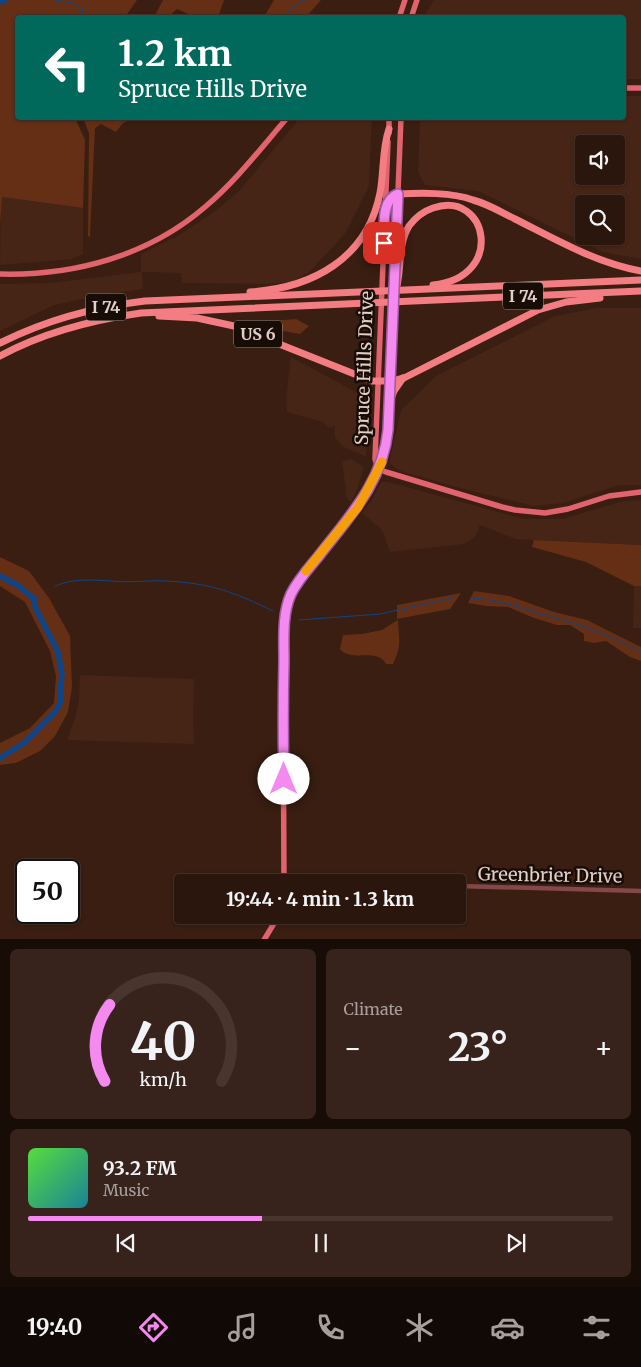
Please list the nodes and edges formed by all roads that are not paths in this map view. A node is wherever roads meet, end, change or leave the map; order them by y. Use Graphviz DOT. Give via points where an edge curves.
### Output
graph roads {
  1 [pos="405,0"];
  2 [pos="417,0"];
  3 [pos="400,15"];
  4 [pos="412,15"];
  5 [pos="626,88"];
  6 [pos="641,88"];
  7 [pos="285,120"];
  8 [pos="390,120"];
  9 [pos="401,120"];
  10 [pos="389,129"];
  11 [pos="398,194"];
  12 [pos="386,207"];
  13 [pos="641,271"];
  14 [pos="0,274"];
  15 [pos="641,280"];
  16 [pos="407,288"];
  17 [pos="641,292"];
  18 [pos="393,294"];
  19 [pos="218,298"];
  20 [pos="131,314"];
  21 [pos="0,344"];
  22 [pos="0,356"];
  23 [pos="404,378"];
  24 [pos="379,381"];
  25 [pos="390,381"];
  26 [pos="389,404"];
  27 [pos="378,468"];
  28 [pos="641,492"];
  29 [pos="284,874"];
  30 [pos="466,886"];
  31 [pos="641,891"];
  32 [pos="274,924"];
  33 [pos="265,939"];
  1 -- 3 [label="main road"];
  2 -- 4 [label="main road"];
  5 -- 6 [label="main road"];
  7 -- 14 [label="main road" via="223,191 180,227 132,252 99,263 67,270"];
  8 -- 10 [label="main road, Spruce Hills Drive"];
  9 -- 11 [label="main road, Spruce Hills Drive"];
  10 -- 12 [label="main road, Spruce Hills Drive"];
  10 -- 19 [label="highway" via="375,212 349,253 328,270 299,284 226,294"];
  11 -- 12 [label="highway" via="391,197"];
  11 -- 13 [label="highway" via="472,199 589,255"];
  11 -- 18 [label="main road, Spruce Hills Drive"];
  12 -- 24 [label="main road, Spruce Hills Drive"];
  15 -- 16 [label="highway, I 74"];
  16 -- 18 [label="highway"];
  16 -- 18 [label="highway" via="446,282 470,269 482,242 479,227 470,215 458,207 442,206 428,210 415,220 404,237 397,288"];
  17 -- 20 [label="highway, I 74"];
  17 -- 23 [label="highway" via="546,307"];
  18 -- 19 [label="highway, I 74"];
  18 -- 25 [label="main road, Spruce Hills Drive"];
  19 -- 21 [label="highway, I 74" via="146,301 98,308 47,323"];
  20 -- 22 [label="highway, I 74" via="58,331"];
  20 -- 24 [label="highway, US 6" via="186,316 225,323 260,334 367,380"];
  23 -- 25 [label="highway"];
  23 -- 26 [label="highway"];
  24 -- 25 [label="highway, US 6"];
  24 -- 27 [label="main road, Spruce Hills Drive" via="375,459"];
  25 -- 26 [label="main road, Spruce Hills Drive"];
  26 -- 27 [label="main road, Spruce Hills Drive" via="386,450"];
  27 -- 28 [label="main road" via="502,507 545,513 609,496"];
  27 -- 29 [label="main road, Spruce Hills Drive" via="358,507 295,586 287,606"];
  30 -- 31 [label="street, Greenbrier Drive"];
  32 -- 33 [label="main road"];
}
